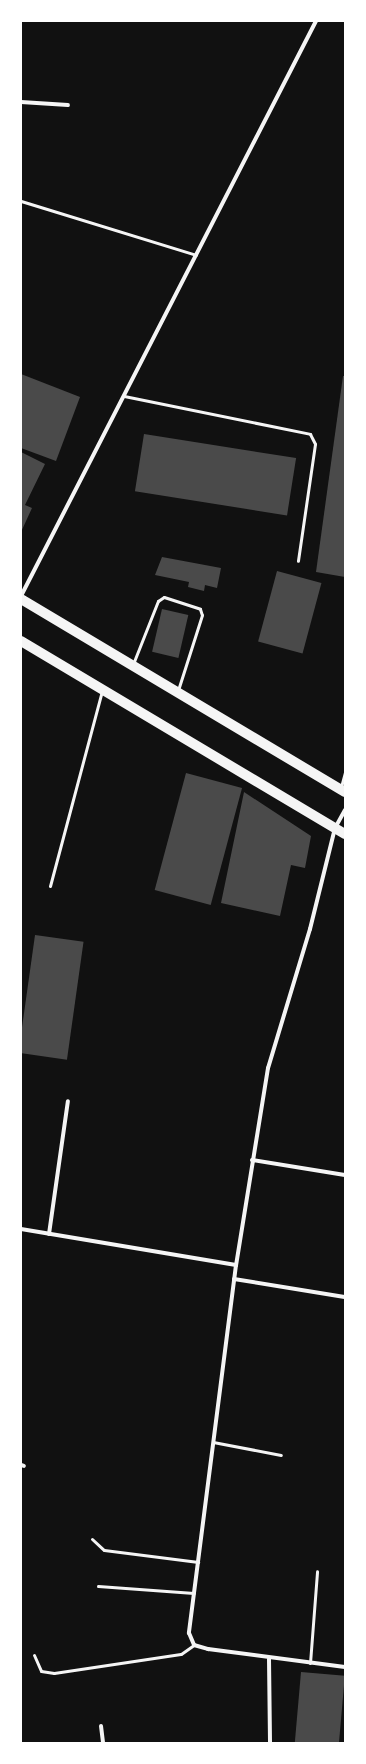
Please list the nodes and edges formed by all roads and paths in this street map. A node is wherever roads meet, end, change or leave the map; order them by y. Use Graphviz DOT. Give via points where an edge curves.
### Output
graph roads {
  1 [pos="316,21"];
  2 [pos="21,102"];
  3 [pos="68,105"];
  4 [pos="21,201"];
  5 [pos="196,255"];
  6 [pos="124,396"];
  7 [pos="298,561"];
  8 [pos="21,596"];
  9 [pos="21,599"];
  10 [pos="21,641"];
  11 [pos="133,665"];
  12 [pos="103,690"];
  13 [pos="178,692"];
  14 [pos="345,772"];
  15 [pos="343,790"];
  16 [pos="345,810"];
  17 [pos="335,828"];
  18 [pos="345,834"];
  19 [pos="50,886"];
  20 [pos="68,1101"];
  21 [pos="252,1160"];
  22 [pos="345,1174"];
  23 [pos="21,1229"];
  24 [pos="49,1234"];
  25 [pos="236,1265"];
  26 [pos="234,1279"];
  27 [pos="345,1297"];
  28 [pos="212,1442"];
  29 [pos="281,1455"];
  30 [pos="92,1539"];
  31 [pos="198,1562"];
  32 [pos="317,1571"];
  33 [pos="98,1586"];
  34 [pos="194,1593"];
  35 [pos="194,1645"];
  36 [pos="34,1655"];
  37 [pos="269,1659"];
  38 [pos="310,1662"];
  39 [pos="345,1667"];
  40 [pos="101,1726"];
  41 [pos="103,1743"];
  42 [pos="270,1743"];
  1 -- 5 [label="street"];
  2 -- 3 [label="street"];
  4 -- 5 [label="lane"];
  5 -- 6 [label="street"];
  6 -- 7 [label="lane" via="310,434 315,444"];
  6 -- 8 [label="street"];
  9 -- 11 [label="main road"];
  10 -- 12 [label="main road"];
  11 -- 13 [label="main road"];
  11 -- 13 [label="lane" via="158,601 164,597 200,609 202,615"];
  12 -- 17 [label="main road"];
  12 -- 19 [label="lane"];
  13 -- 15 [label="main road"];
  14 -- 15 [label="lane"];
  16 -- 17 [label="street"];
  17 -- 18 [label="main road"];
  17 -- 21 [label="street" via="310,929 268,1068"];
  20 -- 24 [label="street"];
  21 -- 22 [label="street"];
  21 -- 25 [label="street"];
  23 -- 24 [label="street"];
  24 -- 25 [label="street"];
  25 -- 26 [label="street"];
  26 -- 27 [label="street"];
  26 -- 28 [label="street"];
  28 -- 29 [label="lane"];
  28 -- 31 [label="street"];
  30 -- 31 [label="lane" via="104,1550"];
  31 -- 34 [label="street"];
  32 -- 38 [label="lane"];
  33 -- 34 [label="lane"];
  34 -- 35 [label="street" via="189,1633"];
  35 -- 36 [label="lane" via="181,1654 54,1673 41,1671"];
  35 -- 37 [label="street"];
  37 -- 38 [label="street"];
  37 -- 42 [label="street"];
  38 -- 39 [label="street"];
  40 -- 41 [label="street"];
}
